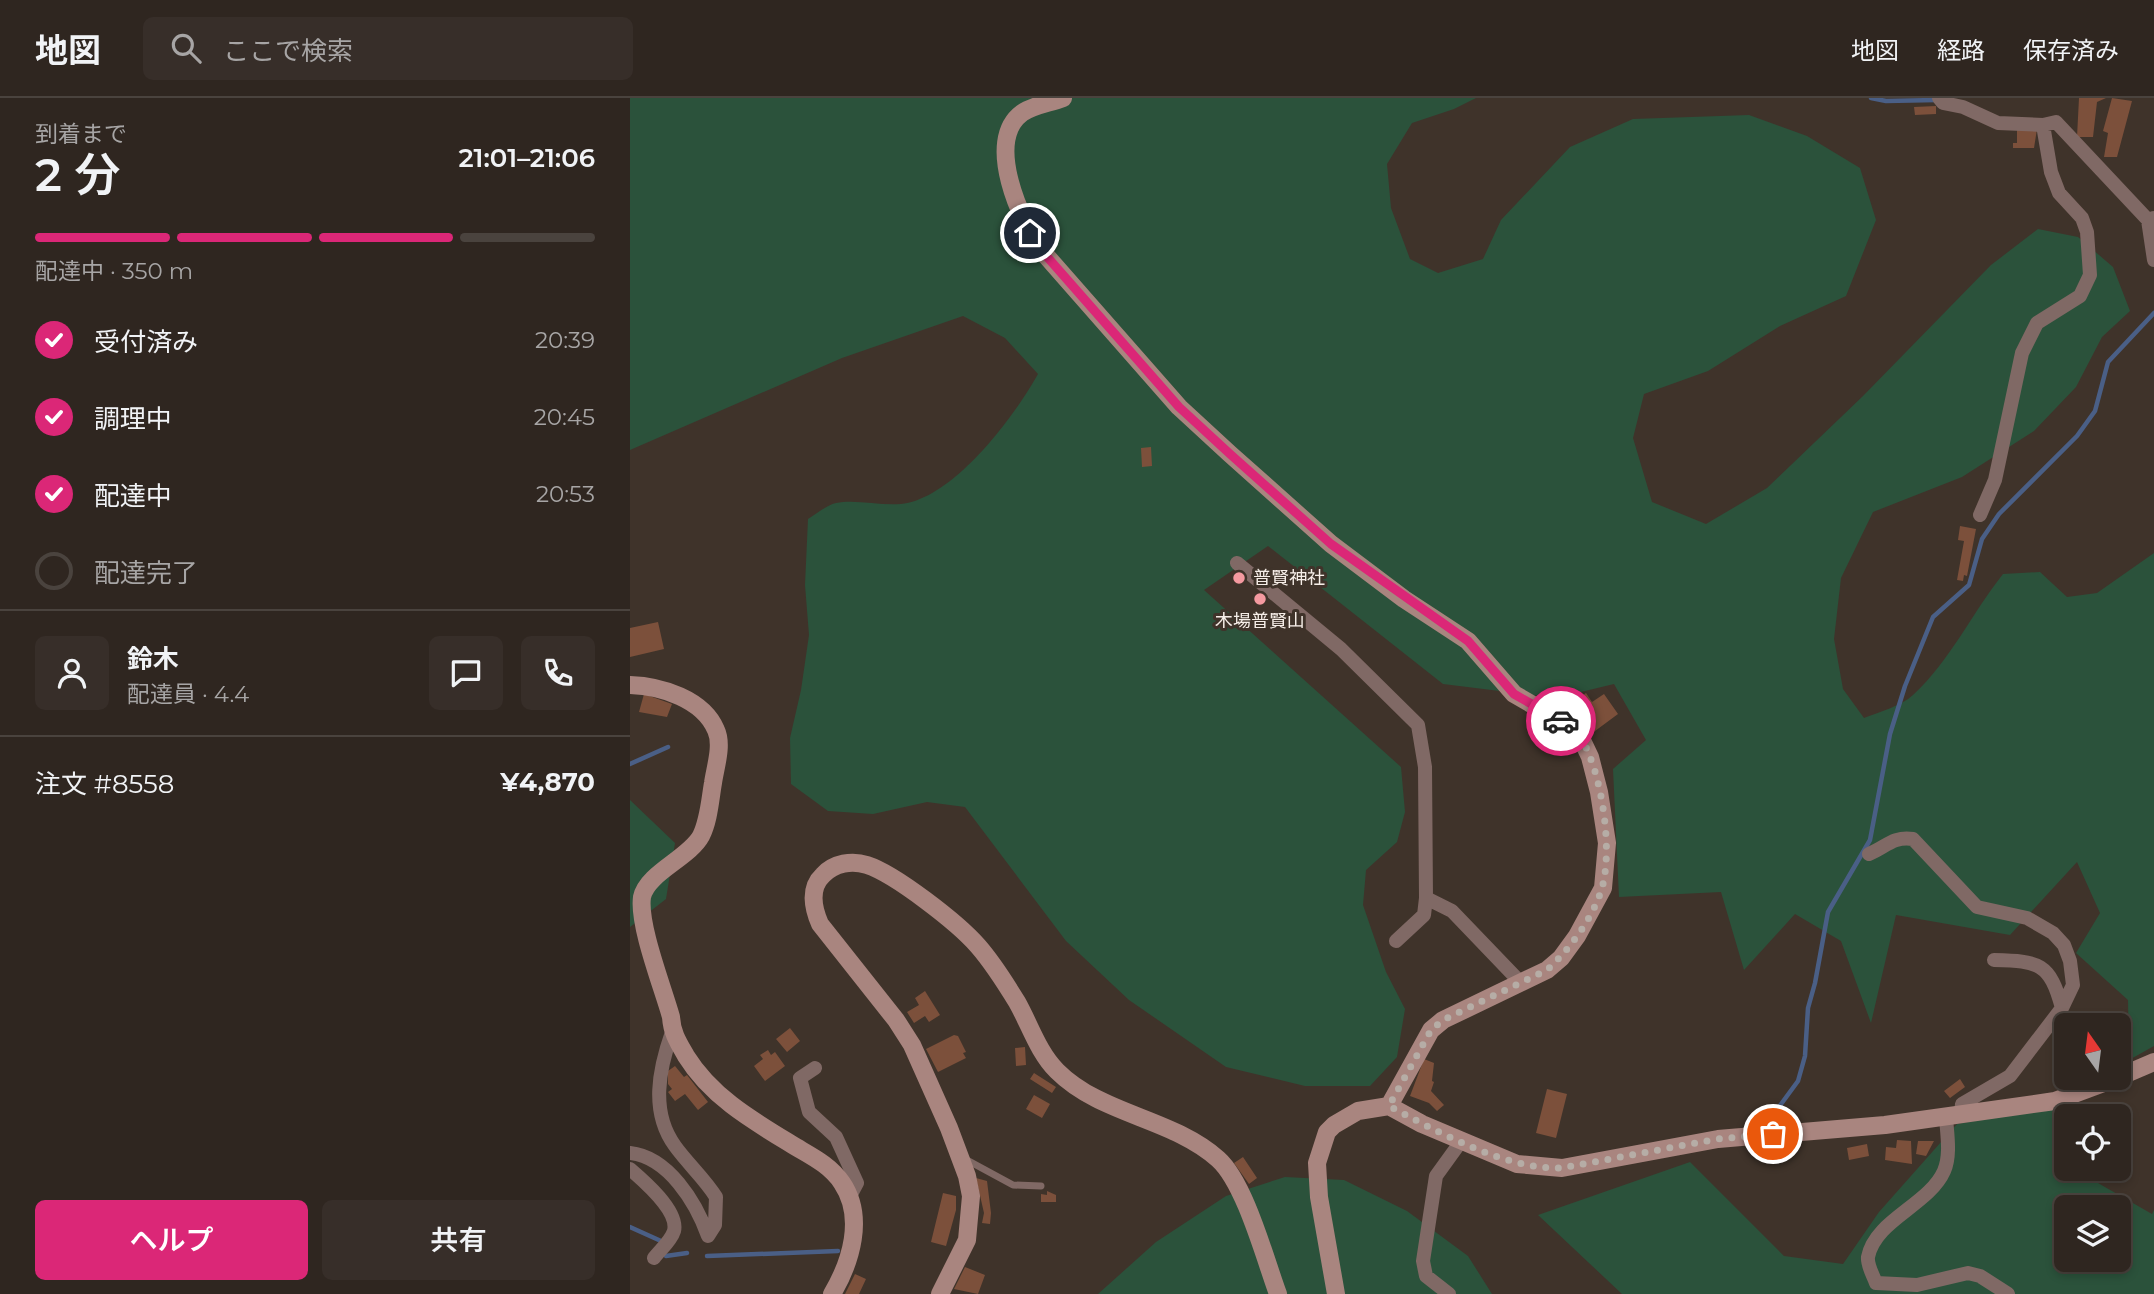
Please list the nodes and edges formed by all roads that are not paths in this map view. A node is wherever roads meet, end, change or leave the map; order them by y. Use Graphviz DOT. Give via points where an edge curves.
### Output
graph roads {
  1 [pos="1063,98"];
  2 [pos="1941,100"];
  3 [pos="2043,125"];
  4 [pos="2151,219"];
  5 [pos="2154,260"];
  6 [pos="1980,515"];
  7 [pos="1237,563"];
  8 [pos="630,685"];
  9 [pos="1870,854"];
  10 [pos="1426,898"];
  11 [pos="1396,940"];
  12 [pos="1994,960"];
  13 [pos="1521,983"];
  14 [pos="2062,1008"];
  15 [pos="672,1032"];
  16 [pos="2154,1062"];
  17 [pos="816,1068"];
  18 [pos="2132,1072"];
  19 [pos="2086,1090"];
  20 [pos="1389,1106"];
  21 [pos="1953,1115"];
  22 [pos="1462,1140"];
  23 [pos="630,1153"];
  24 [pos="959,1156"];
  25 [pos="630,1169"];
  26 [pos="1041,1186"];
  27 [pos="849,1198"];
  28 [pos="654,1258"];
  29 [pos="832,1294"];
  30 [pos="940,1294"];
  31 [pos="1278,1294"];
  32 [pos="1336,1294"];
  33 [pos="1449,1294"];
  34 [pos="2008,1294"];
  1 -- 13 [label="street" via="1021,114 1006,138 1004,151 1013,192 1042,251 1179,407 1230,454 1331,544 1468,641 1514,694 1580,736 1599,792 1606,843 1603,888 1561,958"];
  2 -- 3 [label="street" via="1998,123"];
  3 -- 4 [label="street" via="2056,122"];
  3 -- 6 [label="street" via="2043,159 2059,193 2085,225 2090,275 2080,296 2037,323 2022,353 1995,480"];
  4 -- 5 [label="street"];
  7 -- 10 [label="street" via="1341,649 1418,725 1425,767"];
  8 -- 15 [label="street" via="673,693 707,717 717,731 710,802 700,836 647,885 642,897 644,925"];
  9 -- 14 [label="street" via="1891,841 1913,839 1977,907 2027,918 2053,933 2064,945 2073,985"];
  10 -- 11 [label="street" via="1424,915"];
  10 -- 13 [label="street" via="1452,911"];
  12 -- 14 [label="street" via="2023,961 2043,968 2055,982"];
  13 -- 20 [label="street" via="1431,1030"];
  14 -- 21 [label="street" via="2010,1076 1962,1104"];
  15 -- 23 [label="street" via="660,1082 661,1118 673,1144 716,1197 715,1225 708,1236 680,1184 648,1156"];
  15 -- 27 [label="street" via="710,1088 830,1168"];
  16 -- 18 [label="street"];
  17 -- 27 [label="street" via="800,1078 809,1112 836,1138 853,1170 857,1183"];
  19 -- 21 [label="street" via="2056,1101"];
  20 -- 22 [label="street"];
  20 -- 32 [label="street" via="1346,1117 1327,1132 1322,1145 1317,1163 1319,1197"];
  21 -- 22 [label="street" via="1717,1139 1562,1168 1517,1164"];
  21 -- 34 [label="street" via="1945,1169 1928,1192 1877,1236 1868,1259 1871,1272 1876,1283 1895,1286 1968,1273"];
  22 -- 33 [label="street" via="1436,1176 1423,1261 1426,1276"];
  24 -- 26 [label="lane" via="1013,1185"];
  24 -- 30 [label="street" via="971,1196 971,1218 967,1240"];
  24 -- 31 [label="street" via="912,1045 820,924 814,888 833,866 868,865 937,910 978,946 1057,1071 1082,1090 1183,1135 1219,1160 1243,1199"];
  25 -- 28 [label="street" via="660,1197 674,1222 668,1242"];
  27 -- 29 [label="street" via="852,1252"];
}
